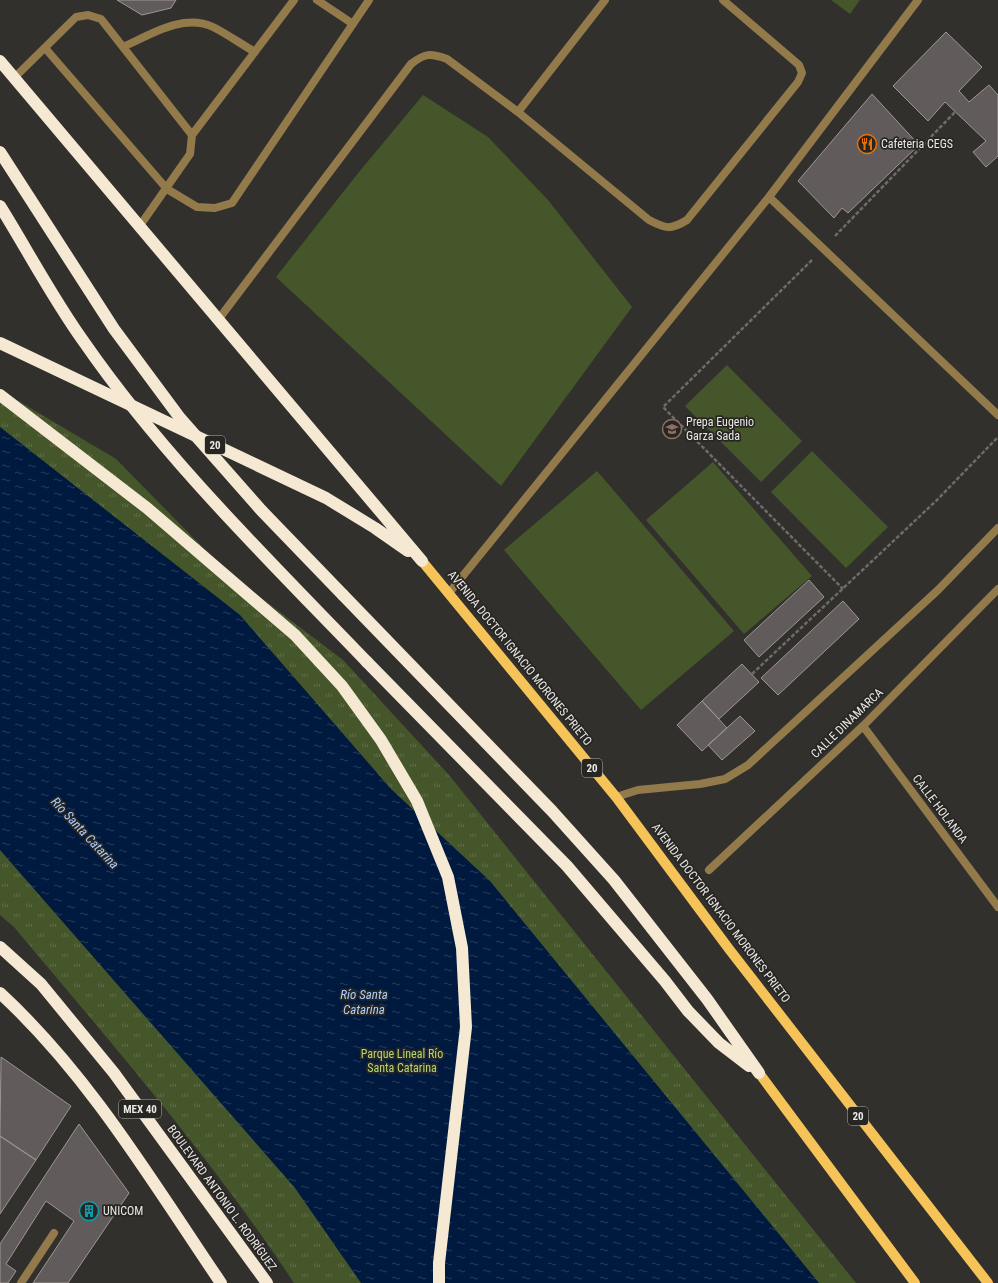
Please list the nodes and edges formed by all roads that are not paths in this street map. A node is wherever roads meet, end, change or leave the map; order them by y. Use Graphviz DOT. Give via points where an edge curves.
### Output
graph roads {
  1 [pos="294,0"];
  2 [pos="317,0"];
  3 [pos="369,0"];
  4 [pos="605,0"];
  5 [pos="723,0"];
  6 [pos="918,0"];
  7 [pos="353,24"];
  8 [pos="123,47"];
  9 [pos="45,48"];
  10 [pos="255,52"];
  11 [pos="0,61"];
  12 [pos="14,78"];
  13 [pos="518,112"];
  14 [pos="192,135"];
  15 [pos="0,152"];
  16 [pos="166,189"];
  17 [pos="769,197"];
  18 [pos="0,206"];
  19 [pos="139,227"];
  20 [pos="218,320"];
  21 [pos="0,344"];
  22 [pos="0,395"];
  23 [pos="998,416"];
  24 [pos="998,528"];
  25 [pos="422,561"];
  26 [pos="998,589"];
  27 [pos="449,593"];
  28 [pos="863,726"];
  29 [pos="616,798"];
  30 [pos="709,870"];
  31 [pos="998,907"];
  32 [pos="0,947"];
  33 [pos="0,993"];
  34 [pos="759,1073"];
  35 [pos="54,1233"];
  36 [pos="21,1283"];
  37 [pos="221,1283"];
  38 [pos="267,1283"];
  39 [pos="439,1283"];
  40 [pos="915,1283"];
  41 [pos="988,1283"];
  1 -- 10 [label="street"];
  2 -- 7 [label="street"];
  3 -- 7 [label="street"];
  4 -- 13 [label="street"];
  5 -- 13 [label="street" via="799,65 802,73 798,82 687,220 674,228 662,227 649,220"];
  6 -- 17 [label="street"];
  7 -- 16 [label="street" via="232,203 215,208 197,207"];
  8 -- 9 [label="street" via="101,19 88,15 76,17"];
  8 -- 10 [label="street" via="168,26 188,22 212,26"];
  8 -- 14 [label="street"];
  9 -- 12 [label="street"];
  9 -- 16 [label="street"];
  10 -- 14 [label="street"];
  11 -- 12 [label="highway"];
  12 -- 19 [label="highway"];
  13 -- 20 [label="street" via="447,59 436,55 422,55 411,64"];
  14 -- 16 [label="street" via="190,154"];
  15 -- 34 [label="highway, bridge" via="114,329 180,418 261,510 552,811 614,880 707,999"];
  16 -- 19 [label="street"];
  17 -- 23 [label="street"];
  17 -- 27 [label="street"];
  18 -- 34 [label="highway, bridge" via="83,342 155,435 243,532 567,866 688,1011 719,1043"];
  19 -- 20 [label="highway"];
  20 -- 25 [label="highway"];
  21 -- 25 [label="highway, AVENIDA DOCTOR IGNACIO MORONES PRIETO / 20" via="326,498"];
  22 -- 39 [label="highway" via="147,508 295,635 342,686 381,740 417,801 448,877 462,948 466,1027 439,1263"];
  24 -- 29 [label="street" via="938,590 748,765 725,779 638,790"];
  25 -- 27 [label="main road, AVENIDA DOCTOR IGNACIO MORONES PRIETO / 20"];
  26 -- 28 [label="street, CALLE DINAMARCA"];
  27 -- 29 [label="main road, AVENIDA DOCTOR IGNACIO MORONES PRIETO / 20"];
  28 -- 30 [label="street, CALLE DINAMARCA"];
  28 -- 31 [label="street, CALLE HOLANDA"];
  29 -- 41 [label="main road, AVENIDA DOCTOR IGNACIO MORONES PRIETO / 20"];
  32 -- 38 [label="highway, BOULEVARD ANTONIO L. RODRÍGUEZ / MEX 40" via="41,984 114,1073"];
  33 -- 37 [label="highway, MEX 40" via="21,1013 93,1095"];
  34 -- 40 [label="main road"];
  35 -- 36 [label="street"];
}
